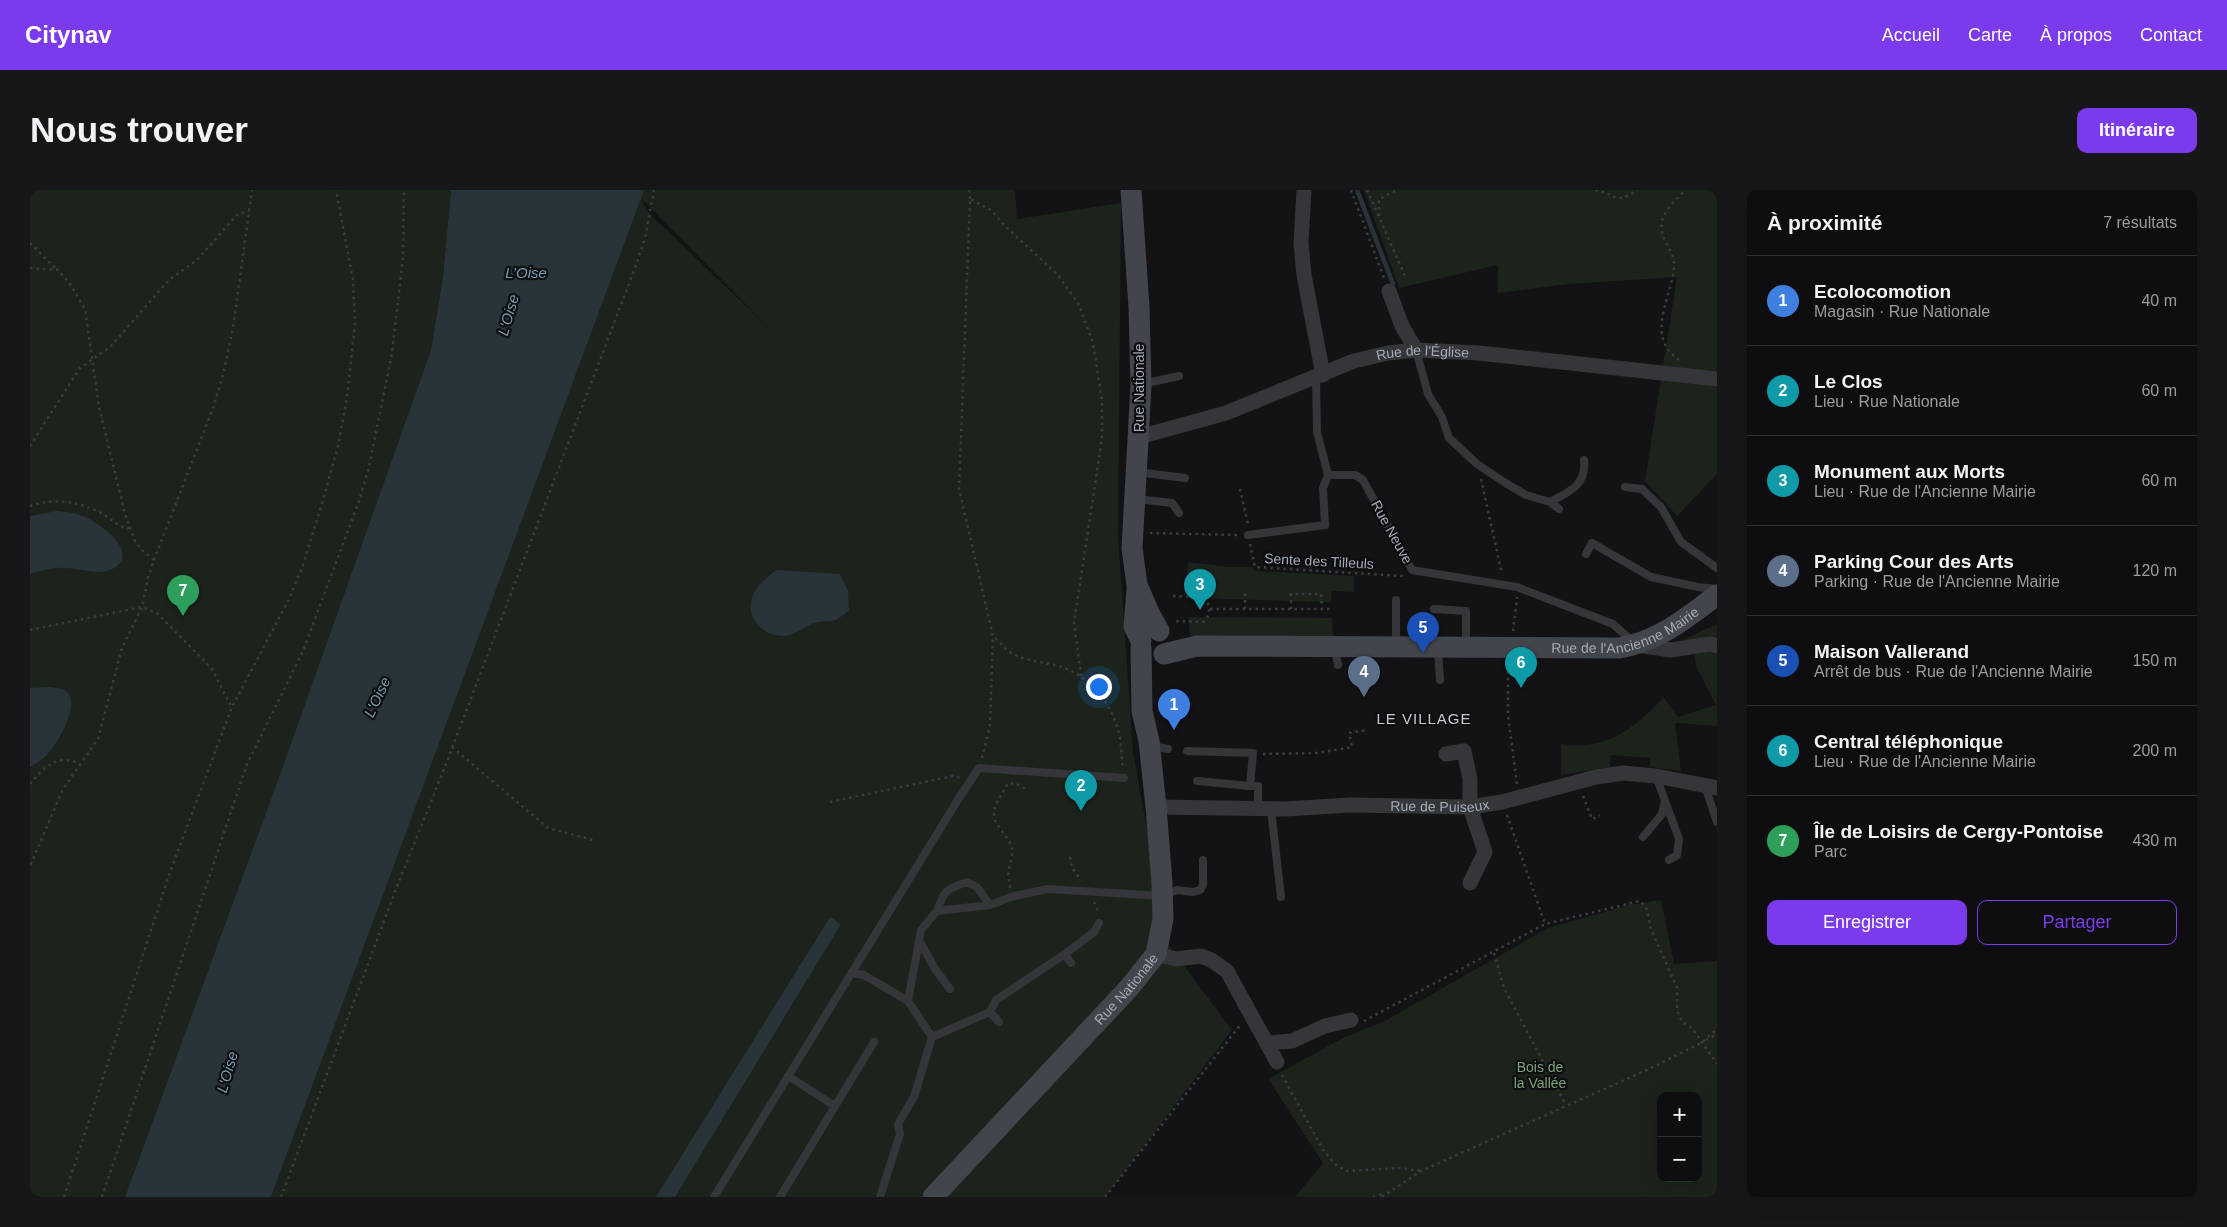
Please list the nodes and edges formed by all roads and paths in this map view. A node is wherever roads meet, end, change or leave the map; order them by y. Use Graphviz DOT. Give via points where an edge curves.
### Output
graph roads {
  1 [pos="252,190"];
  2 [pos="336,190"];
  3 [pos="404,190"];
  4 [pos="654,190"];
  5 [pos="969,190"];
  6 [pos="1131,190"];
  7 [pos="1304,190"];
  8 [pos="1351,190"];
  9 [pos="1368,190"];
  10 [pos="1396,190"];
  11 [pos="1595,190"];
  12 [pos="1638,190"];
  13 [pos="1685,190"];
  14 [pos="970,199"];
  15 [pos="249,211"];
  16 [pos="1380,219"];
  17 [pos="30,243"];
  18 [pos="30,268"];
  19 [pos="58,270"];
  20 [pos="1405,276"];
  21 [pos="1389,291"];
  22 [pos="1416,350"];
  23 [pos="93,359"];
  24 [pos="1682,362"];
  25 [pos="1179,376"];
  26 [pos="1319,376"];
  27 [pos="1717,379"];
  28 [pos="1141,385"];
  29 [pos="1139,437"];
  30 [pos="30,446"];
  31 [pos="1584,460"];
  32 [pos="1477,464"];
  33 [pos="1136,472"];
  34 [pos="1328,475"];
  35 [pos="1186,478"];
  36 [pos="1625,487"];
  37 [pos="1240,489"];
  38 [pos="1135,499"];
  39 [pos="1550,502"];
  40 [pos="30,506"];
  41 [pos="1559,509"];
  42 [pos="1179,513"];
  43 [pos="130,528"];
  44 [pos="1132,532"];
  45 [pos="1250,535"];
  46 [pos="1586,554"];
  47 [pos="154,560"];
  48 [pos="1717,568"];
  49 [pos="1412,570"];
  50 [pos="1505,585"];
  51 [pos="1717,589"];
  52 [pos="1245,593"];
  53 [pos="1173,596"];
  54 [pos="1717,596"];
  55 [pos="1396,600"];
  56 [pos="142,607"];
  57 [pos="1516,608"];
  58 [pos="1210,609"];
  59 [pos="1245,609"];
  60 [pos="1290,609"];
  61 [pos="1322,609"];
  62 [pos="1331,609"];
  63 [pos="1434,609"];
  64 [pos="30,630"];
  65 [pos="993,636"];
  66 [pos="1157,641"];
  67 [pos="1637,645"];
  68 [pos="1717,646"];
  69 [pos="1396,647"];
  70 [pos="1438,648"];
  71 [pos="1466,648"];
  72 [pos="1510,648"];
  73 [pos="1082,676"];
  74 [pos="1440,680"];
  75 [pos="232,707"];
  76 [pos="1368,730"];
  77 [pos="452,747"];
  78 [pos="1187,751"];
  79 [pos="1253,753"];
  80 [pos="1446,754"];
  81 [pos="80,764"];
  82 [pos="979,768"];
  83 [pos="1656,776"];
  84 [pos="1124,778"];
  85 [pos="972,780"];
  86 [pos="1197,781"];
  87 [pos="1578,782"];
  88 [pos="30,784"];
  89 [pos="1250,786"];
  90 [pos="1711,787"];
  91 [pos="1027,790"];
  92 [pos="1519,798"];
  93 [pos="1665,801"];
  94 [pos="830,802"];
  95 [pos="1502,802"];
  96 [pos="1156,807"];
  97 [pos="1470,807"];
  98 [pos="1264,809"];
  99 [pos="1600,816"];
  100 [pos="1717,822"];
  101 [pos="1643,837"];
  102 [pos="593,840"];
  103 [pos="1203,860"];
  104 [pos="1669,860"];
  105 [pos="30,866"];
  106 [pos="1470,883"];
  107 [pos="1014,896"];
  108 [pos="1163,896"];
  109 [pos="1281,897"];
  110 [pos="990,904"];
  111 [pos="937,912"];
  112 [pos="1099,923"];
  113 [pos="1545,924"];
  114 [pos="919,940"];
  115 [pos="1494,953"];
  116 [pos="1065,954"];
  117 [pos="1156,954"];
  118 [pos="1071,963"];
  119 [pos="851,974"];
  120 [pos="950,989"];
  121 [pos="908,1001"];
  122 [pos="990,1012"];
  123 [pos="1253,1017"];
  124 [pos="1351,1020"];
  125 [pos="999,1022"];
  126 [pos="1717,1029"];
  127 [pos="1717,1034"];
  128 [pos="932,1037"];
  129 [pos="874,1042"];
  130 [pos="1268,1043"];
  131 [pos="1700,1043"];
  132 [pos="1277,1062"];
  133 [pos="1717,1064"];
  134 [pos="788,1076"];
  135 [pos="1566,1105"];
  136 [pos="835,1106"];
  137 [pos="1421,1171"];
  138 [pos="1388,1193"];
  139 [pos="64,1197"];
  140 [pos="102,1197"];
  141 [pos="281,1197"];
  142 [pos="714,1197"];
  143 [pos="780,1197"];
  144 [pos="880,1197"];
  145 [pos="933,1197"];
  146 [pos="1104,1197"];
  147 [pos="1373,1197"];
  148 [pos="1382,1197"];
  1 -- 15 [label="path"];
  2 -- 75 [label="path" via="353,280 355,324 338,446 303,565 288,601"];
  3 -- 140 [label="path" via="403,257 392,353 359,501 303,652 247,764"];
  4 -- 77 [label="path" via="645,238 635,268"];
  5 -- 14 [label="path"];
  6 -- 28 [label="street, Rue Nationale"];
  7 -- 26 [label="street" via="1301,243"];
  8 -- 21 [label="path"];
  9 -- 16 [label="path"];
  10 -- 16 [label="path" via="1379,199"];
  11 -- 12 [label="path" via="1604,191 1614,198 1624,198"];
  13 -- 24 [label="path" via="1662,218 1660,233 1675,267 1662,322 1664,338 1670,354"];
  14 -- 65 [label="path" via="959,489"];
  14 -- 73 [label="path" via="991,210 1059,276 1079,305 1093,343 1102,401 1102,438 1074,623"];
  15 -- 23 [label="path" via="238,214 197,260 169,280 111,346"];
  15 -- 47 [label="path" via="233,328 222,375 213,408"];
  16 -- 20 [label="path"];
  17 -- 19 [label="path"];
  18 -- 19 [label="path"];
  19 -- 23 [label="path" via="85,309"];
  21 -- 22 [label="street" via="1402,326"];
  22 -- 26 [label="street, Rue de l'Église" via="1354,361"];
  22 -- 27 [label="street, Rue de l'Église" via="1479,353"];
  22 -- 32 [label="lane" via="1428,394 1442,417 1449,438"];
  23 -- 30 [label="path" via="75,373"];
  23 -- 43 [label="path" via="103,427"];
  25 -- 28 [label="lane"];
  26 -- 29 [label="street, Rue de l'Église" via="1226,413"];
  26 -- 34 [label="lane" via="1317,432"];
  28 -- 29 [label="street, Rue Nationale"];
  29 -- 33 [label="street, Rue Nationale"];
  31 -- 39 [label="lane" via="1585,467 1576,488"];
  32 -- 39 [label="lane" via="1526,495"];
  32 -- 50 [label="path"];
  33 -- 35 [label="lane"];
  33 -- 38 [label="street, Rue Nationale"];
  34 -- 45 [label="lane" via="1323,488 1325,525"];
  34 -- 49 [label="lane, Rue Neuve" via="1355,475 1364,480"];
  36 -- 48 [label="lane" via="1642,489 1661,507 1681,542"];
  37 -- 45 [label="path"];
  38 -- 42 [label="lane" via="1172,502"];
  38 -- 44 [label="street, Rue Nationale"];
  39 -- 41 [label="lane"];
  40 -- 43 [label="path" via="55,501 74,502 91,508 121,528"];
  43 -- 47 [label="path" via="143,551"];
  44 -- 45 [label="path"];
  44 -- 66 [label="street, Rue Nationale" via="1138,585 1134,626"];
  45 -- 49 [label="path, Sente des Tilleuls" via="1255,567 1405,576"];
  46 -- 51 [label="lane" via="1592,543 1651,577"];
  47 -- 56 [label="path"];
  49 -- 50 [label="lane, Rue Neuve"];
  50 -- 67 [label="lane, Rue Neuve" via="1614,624"];
  52 -- 59 [label="path"];
  53 -- 58 [label="path" via="1206,596"];
  54 -- 67 [label="street, Rue de l'Ancienne Mairie" via="1665,632"];
  55 -- 69 [label="lane"];
  56 -- 64 [label="path"];
  56 -- 75 [label="path" via="158,614 212,669"];
  56 -- 81 [label="path" via="122,648 98,739"];
  57 -- 72 [label="path"];
  58 -- 59 [label="path"];
  58 -- 66 [label="path" via="1209,617 1203,622"];
  59 -- 60 [label="path"];
  60 -- 61 [label="path"];
  60 -- 61 [label="path" via="1291,594 1321,594"];
  61 -- 62 [label="path"];
  63 -- 71 [label="lane" via="1466,611"];
  65 -- 73 [label="path" via="1011,652"];
  65 -- 82 [label="path" via="990,725"];
  66 -- 69 [label="street, Rue de l'Ancienne Mairie" via="1186,640 1197,646"];
  66 -- 96 [label="street, Rue Nationale" via="1143,689 1142,711 1156,740"];
  67 -- 68 [label="street" via="1671,650 1710,644"];
  67 -- 72 [label="street, Rue de l'Ancienne Mairie" via="1598,649"];
  69 -- 70 [label="street, Rue de l'Ancienne Mairie"];
  70 -- 71 [label="street, Rue de l'Ancienne Mairie"];
  70 -- 74 [label="lane"];
  71 -- 72 [label="street, Rue de l'Ancienne Mairie"];
  72 -- 92 [label="path" via="1508,716"];
  73 -- 84 [label="path" via="1099,692 1111,712 1119,732"];
  75 -- 139 [label="path" via="170,872"];
  76 -- 79 [label="path" via="1349,733 1352,747 1307,754"];
  77 -- 102 [label="path" via="548,828"];
  77 -- 141 [label="path"];
  78 -- 79 [label="lane"];
  79 -- 89 [label="lane"];
  80 -- 97 [label="street" via="1464,751 1470,779"];
  81 -- 88 [label="path" via="64,759 51,762"];
  81 -- 105 [label="path" via="63,789"];
  82 -- 84 [label="lane"];
  82 -- 85 [label="lane"];
  83 -- 87 [label="street, Rue de Puiseux" via="1623,773"];
  83 -- 90 [label="street, Rue de Puiseux"];
  83 -- 93 [label="lane"];
  85 -- 94 [label="path" via="953,776"];
  85 -- 119 [label="lane"];
  86 -- 89 [label="lane"];
  87 -- 92 [label="street, Rue de Puiseux"];
  87 -- 99 [label="path" via="1592,819"];
  89 -- 98 [label="lane" via="1258,786"];
  90 -- 100 [label="lane"];
  91 -- 107 [label="path" via="1008,783 995,806 996,823 1010,841 1013,851 1008,884"];
  92 -- 95 [label="street, Rue de Puiseux"];
  93 -- 101 [label="lane" via="1662,814"];
  93 -- 104 [label="lane" via="1679,839 1677,855"];
  95 -- 97 [label="street, Rue de Puiseux"];
  95 -- 113 [label="path"];
  96 -- 98 [label="street, Rue de Puiseux"];
  96 -- 108 [label="street, Rue Nationale"];
  97 -- 98 [label="street, Rue de Puiseux" via="1350,805"];
  97 -- 106 [label="street" via="1485,852"];
  98 -- 109 [label="lane"];
  103 -- 108 [label="lane" via="1200,890 1177,890"];
  107 -- 108 [label="lane" via="1048,889"];
  107 -- 110 [label="lane"];
  108 -- 117 [label="street, Rue Nationale" via="1163,919"];
  110 -- 111 [label="lane"];
  110 -- 111 [label="lane" via="978,887 967,882 949,888"];
  111 -- 114 [label="lane" via="921,930"];
  112 -- 116 [label="lane" via="1094,932"];
  113 -- 115 [label="path"];
  113 -- 131 [label="path" via="1640,901 1646,907 1677,988 1677,1010 1682,1022 1692,1028"];
  114 -- 120 [label="lane"];
  114 -- 121 [label="lane"];
  115 -- 124 [label="path" via="1375,1018 1362,1022"];
  115 -- 135 [label="path" via="1504,988"];
  116 -- 118 [label="lane"];
  116 -- 122 [label="lane" via="996,1000"];
  117 -- 123 [label="street" via="1176,960 1201,956 1211,960 1227,971"];
  117 -- 145 [label="street, Rue Nationale" via="1129,988"];
  119 -- 121 [label="lane" via="864,975"];
  119 -- 134 [label="lane"];
  121 -- 128 [label="lane"];
  122 -- 125 [label="lane"];
  122 -- 128 [label="lane"];
  123 -- 130 [label="street"];
  123 -- 146 [label="path" via="1240,1025"];
  124 -- 130 [label="street" via="1325,1026 1292,1040"];
  126 -- 131 [label="path"];
  127 -- 131 [label="path"];
  128 -- 144 [label="lane" via="914,1097 898,1124 900,1134"];
  129 -- 136 [label="lane"];
  130 -- 132 [label="street"];
  131 -- 133 [label="path"];
  131 -- 135 [label="path"];
  132 -- 137 [label="path" via="1323,1150 1335,1164 1347,1171 1399,1168"];
  134 -- 136 [label="lane"];
  134 -- 142 [label="lane"];
  135 -- 137 [label="path"];
  136 -- 143 [label="lane"];
  137 -- 138 [label="path"];
  138 -- 147 [label="path"];
  138 -- 148 [label="path"];
}
